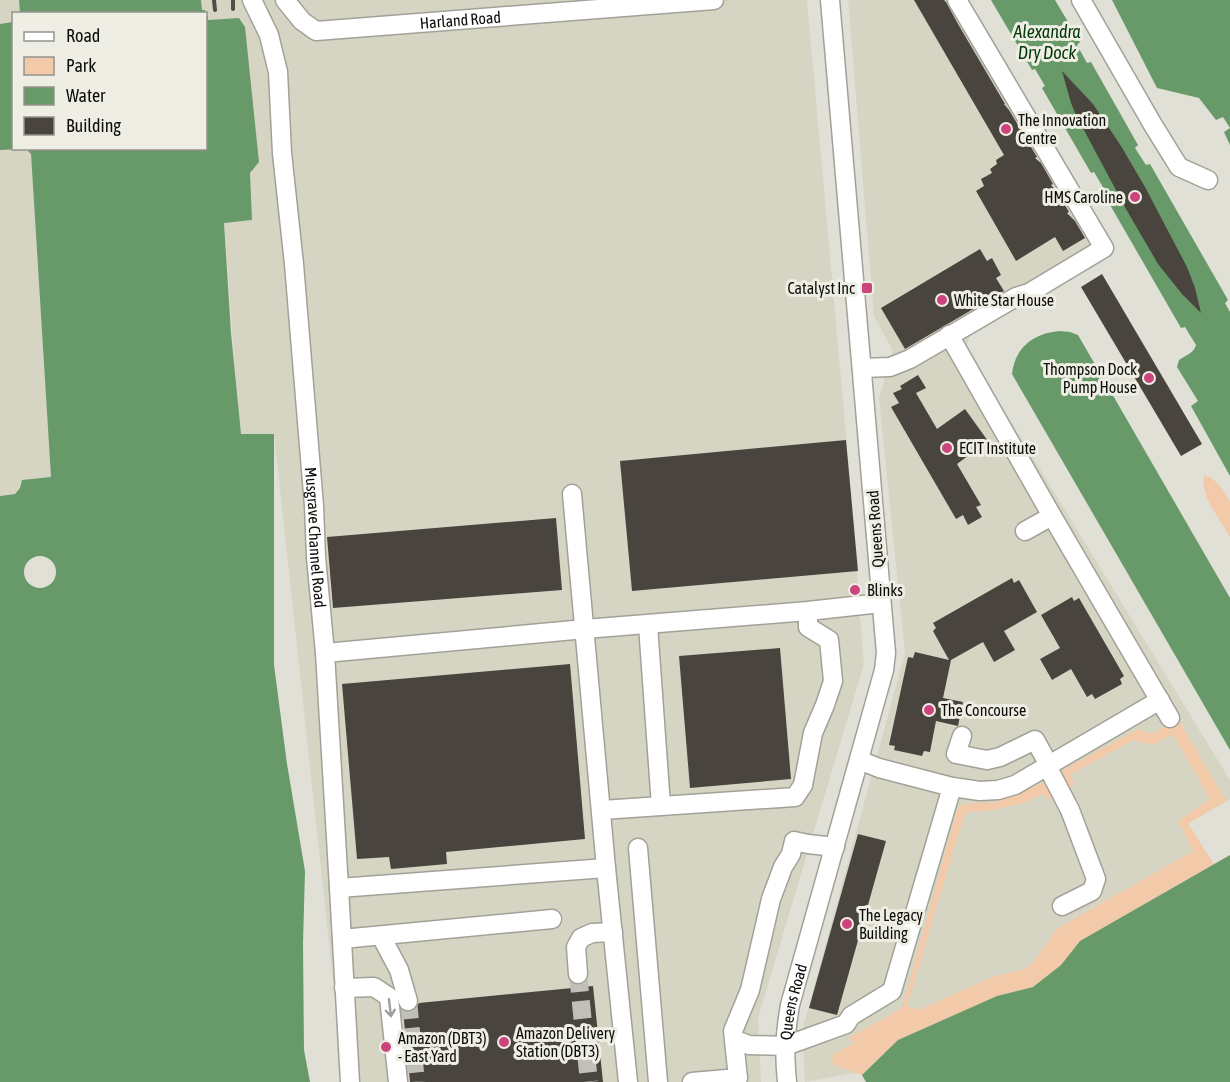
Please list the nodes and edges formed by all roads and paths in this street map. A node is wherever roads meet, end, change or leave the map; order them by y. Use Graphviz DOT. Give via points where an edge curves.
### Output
graph roads {
  1 [pos="252,0"];
  2 [pos="285,0"];
  3 [pos="714,0"];
  4 [pos="830,0"];
  5 [pos="957,0"];
  6 [pos="1081,0"];
  7 [pos="1208,180"];
  8 [pos="949,335"];
  9 [pos="862,368"];
  10 [pos="573,494"];
  11 [pos="1052,516"];
  12 [pos="1025,531"];
  13 [pos="881,603"];
  14 [pos="808,611"];
  15 [pos="648,625"];
  16 [pos="585,629"];
  17 [pos="325,653"];
  18 [pos="1160,700"];
  19 [pos="1170,718"];
  20 [pos="962,736"];
  21 [pos="859,760"];
  22 [pos="1048,766"];
  23 [pos="952,787"];
  24 [pos="661,806"];
  25 [pos="602,810"];
  26 [pos="638,848"];
  27 [pos="832,854"];
  28 [pos="606,868"];
  29 [pos="339,888"];
  30 [pos="1062,906"];
  31 [pos="552,919"];
  32 [pos="613,932"];
  33 [pos="381,936"];
  34 [pos="342,939"];
  35 [pos="578,974"];
  36 [pos="344,988"];
  37 [pos="408,1001"];
  38 [pos="785,1041"];
  39 [pos="738,1044"];
  40 [pos="350,1082"];
  41 [pos="398,1082"];
  42 [pos="628,1082"];
  43 [pos="658,1082"];
  44 [pos="692,1082"];
  45 [pos="787,1082"];
  1 -- 17 [label="street, Musgrave Channel Road" via="269,35 278,72"];
  2 -- 3 [label="street, Harland Road" via="316,31"];
  4 -- 9 [label="street, Queens Road"];
  5 -- 8 [label="street" via="1104,249"];
  6 -- 7 [label="street" via="1179,167"];
  8 -- 9 [label="street" via="890,367"];
  8 -- 11 [label="street"];
  9 -- 13 [label="street, Queens Road"];
  10 -- 16 [label="street"];
  11 -- 12 [label="street"];
  11 -- 18 [label="street"];
  13 -- 14 [label="street"];
  13 -- 21 [label="street, Queens Road" via="884,670"];
  14 -- 15 [label="street"];
  14 -- 24 [label="street" via="808,627 829,640 833,681 813,733 803,785 795,796"];
  15 -- 16 [label="street"];
  15 -- 24 [label="street"];
  16 -- 17 [label="street"];
  16 -- 25 [label="street"];
  17 -- 29 [label="street, Musgrave Channel Road"];
  18 -- 19 [label="street"];
  18 -- 22 [label="street"];
  20 -- 22 [label="street" via="956,754 987,760 1035,740"];
  21 -- 23 [label="street"];
  21 -- 27 [label="street, Queens Road"];
  22 -- 23 [label="street" via="998,790"];
  22 -- 30 [label="street" via="1070,810 1096,879 1092,891"];
  23 -- 38 [label="street" via="892,991 850,1016 846,1024"];
  24 -- 25 [label="street"];
  25 -- 28 [label="street"];
  26 -- 43 [label="street"];
  27 -- 38 [label="street, Queens Road" via="790,1005"];
  27 -- 39 [label="street" via="793,846 771,899 750,990 733,1031"];
  28 -- 29 [label="street"];
  28 -- 32 [label="street"];
  29 -- 34 [label="street, Musgrave Channel Road"];
  31 -- 33 [label="street"];
  32 -- 35 [label="street" via="581,938 576,947"];
  32 -- 42 [label="street"];
  33 -- 34 [label="street"];
  33 -- 37 [label="street" via="399,970"];
  34 -- 36 [label="street, Musgrave Channel Road"];
  36 -- 40 [label="street, Musgrave Channel Road"];
  36 -- 41 [label="street, one-way" via="374,987 389,997"];
  38 -- 39 [label="street"];
  38 -- 45 [label="street, Queens Road"];
  39 -- 44 [label="street" via="738,1078"];
}
